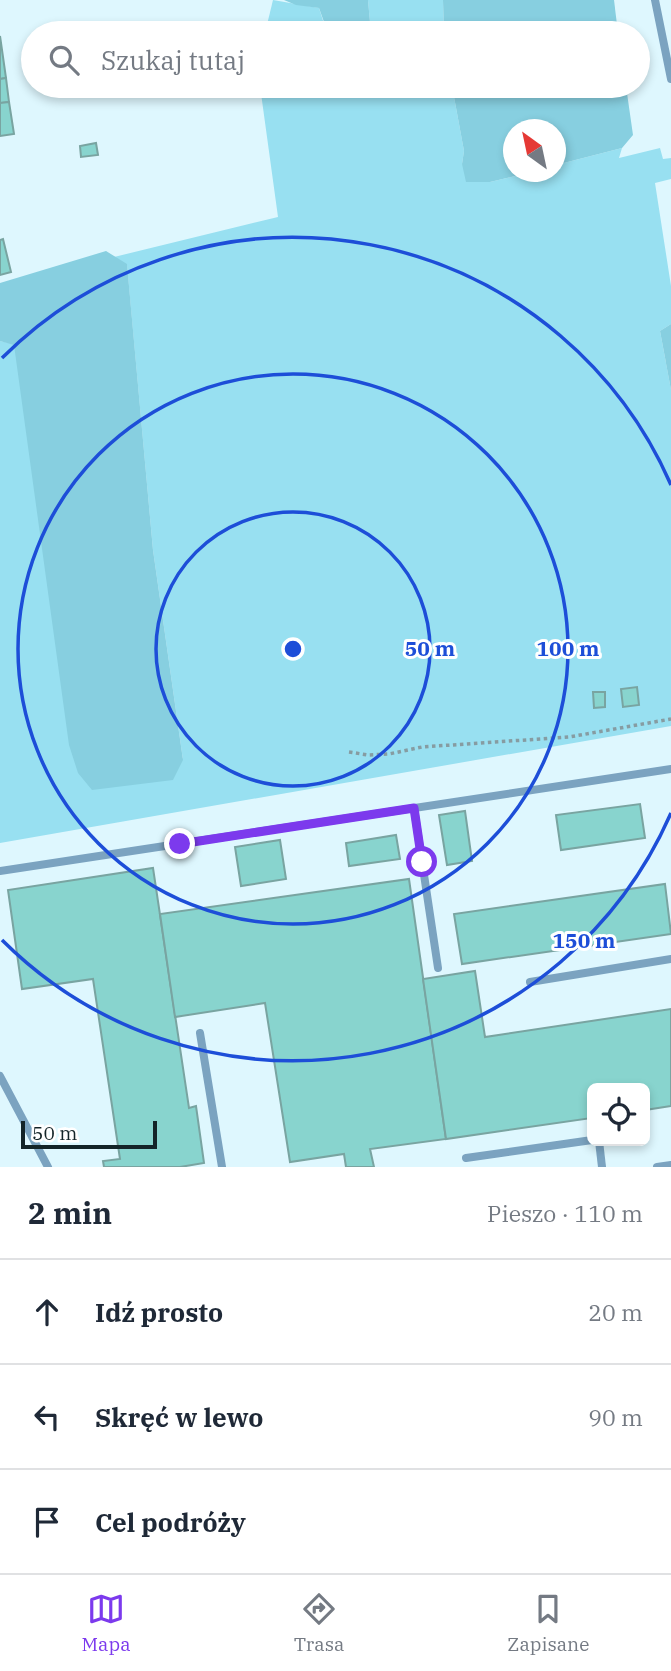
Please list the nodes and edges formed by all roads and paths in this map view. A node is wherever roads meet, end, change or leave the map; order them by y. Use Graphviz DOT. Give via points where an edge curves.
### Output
graph roads {
  1 [pos="655,0"];
  2 [pos="671,79"];
  3 [pos="671,719"];
  4 [pos="349,752"];
  5 [pos="671,769"];
  6 [pos="414,808"];
  7 [pos="0,871"];
  8 [pos="671,959"];
  9 [pos="438,968"];
  10 [pos="530,982"];
  11 [pos="200,1033"];
  12 [pos="0,1076"];
  13 [pos="587,1141"];
  14 [pos="599,1146"];
  15 [pos="466,1158"];
  16 [pos="671,1165"];
  17 [pos="48,1167"];
  18 [pos="222,1167"];
  19 [pos="602,1167"];
  20 [pos="657,1167"];
  1 -- 2 [label="lane"];
  3 -- 4 [label="path" via="569,737 368,755"];
  5 -- 6 [label="lane"];
  6 -- 7 [label="lane"];
  6 -- 9 [label="lane"];
  8 -- 10 [label="lane"];
  11 -- 18 [label="lane"];
  12 -- 17 [label="lane"];
  13 -- 15 [label="lane"];
  14 -- 19 [label="lane"];
  16 -- 20 [label="lane"];
}
